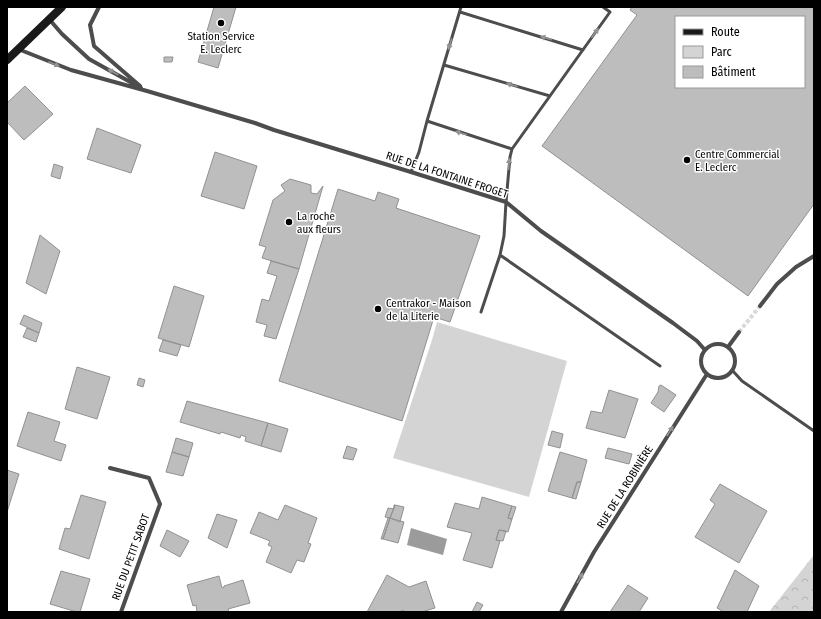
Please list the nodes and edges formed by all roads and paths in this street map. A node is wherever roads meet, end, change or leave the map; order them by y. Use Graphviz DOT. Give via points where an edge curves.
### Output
graph roads {
  1 [pos="62,7"];
  2 [pos="99,7"];
  3 [pos="462,7"];
  4 [pos="603,7"];
  5 [pos="460,12"];
  6 [pos="50,19"];
  7 [pos="18,49"];
  8 [pos="583,50"];
  9 [pos="7,60"];
  10 [pos="444,65"];
  11 [pos="147,91"];
  12 [pos="550,96"];
  13 [pos="427,121"];
  14 [pos="512,149"];
  15 [pos="411,172"];
  16 [pos="506,202"];
  17 [pos="500,255"];
  18 [pos="814,256"];
  19 [pos="760,306"];
  20 [pos="481,312"];
  21 [pos="739,332"];
  22 [pos="728,347"];
  23 [pos="705,350"];
  24 [pos="660,366"];
  25 [pos="732,370"];
  26 [pos="707,374"];
  27 [pos="814,431"];
  28 [pos="110,468"];
  29 [pos="121,612"];
  30 [pos="562,612"];
  1 -- 6 [label="main road"];
  2 -- 11 [label="street, RUE DE LA FONTAINE FROGET" via="90,25 94,46"];
  3 -- 5 [label="lane"];
  8 -- 4 [label="lane, one-way" via="610,12"];
  8 -- 5 [label="lane, one-way"];
  5 -- 10 [label="lane, one-way"];
  6 -- 7 [label="main road"];
  11 -- 6 [label="street, RUE DE LA FONTAINE FROGET, one-way" via="89,59"];
  7 -- 9 [label="main road"];
  7 -- 11 [label="street, RUE DE LA FONTAINE FROGET, one-way" via="71,70"];
  8 -- 12 [label="lane"];
  12 -- 10 [label="lane, one-way"];
  10 -- 13 [label="lane"];
  11 -- 15 [label="street, RUE DE LA FONTAINE FROGET"];
  12 -- 14 [label="lane"];
  14 -- 13 [label="lane, one-way"];
  13 -- 15 [label="lane"];
  16 -- 14 [label="lane, one-way"];
  15 -- 16 [label="street, RUE DE LA FONTAINE FROGET"];
  16 -- 17 [label="lane"];
  16 -- 23 [label="street, RUE DE LA FONTAINE FROGET" via="541,231 697,340"];
  17 -- 20 [label="lane"];
  17 -- 24 [label="lane"];
  18 -- 19 [label="street" via="796,267 777,284"];
  21 -- 22 [label="street"];
  22 -- 23 [label="street" via="718,343 708,346"];
  22 -- 25 [label="street" via="734,355"];
  23 -- 26 [label="street" via="701,365"];
  25 -- 26 [label="street" via="718,378"];
  25 -- 27 [label="lane" via="742,381"];
  30 -- 26 [label="street, RUE DE LA ROBINIÈRE, one-way" via="594,552"];
  28 -- 29 [label="street, RUE DU PETIT SABOT" via="149,478 160,504"];
}
